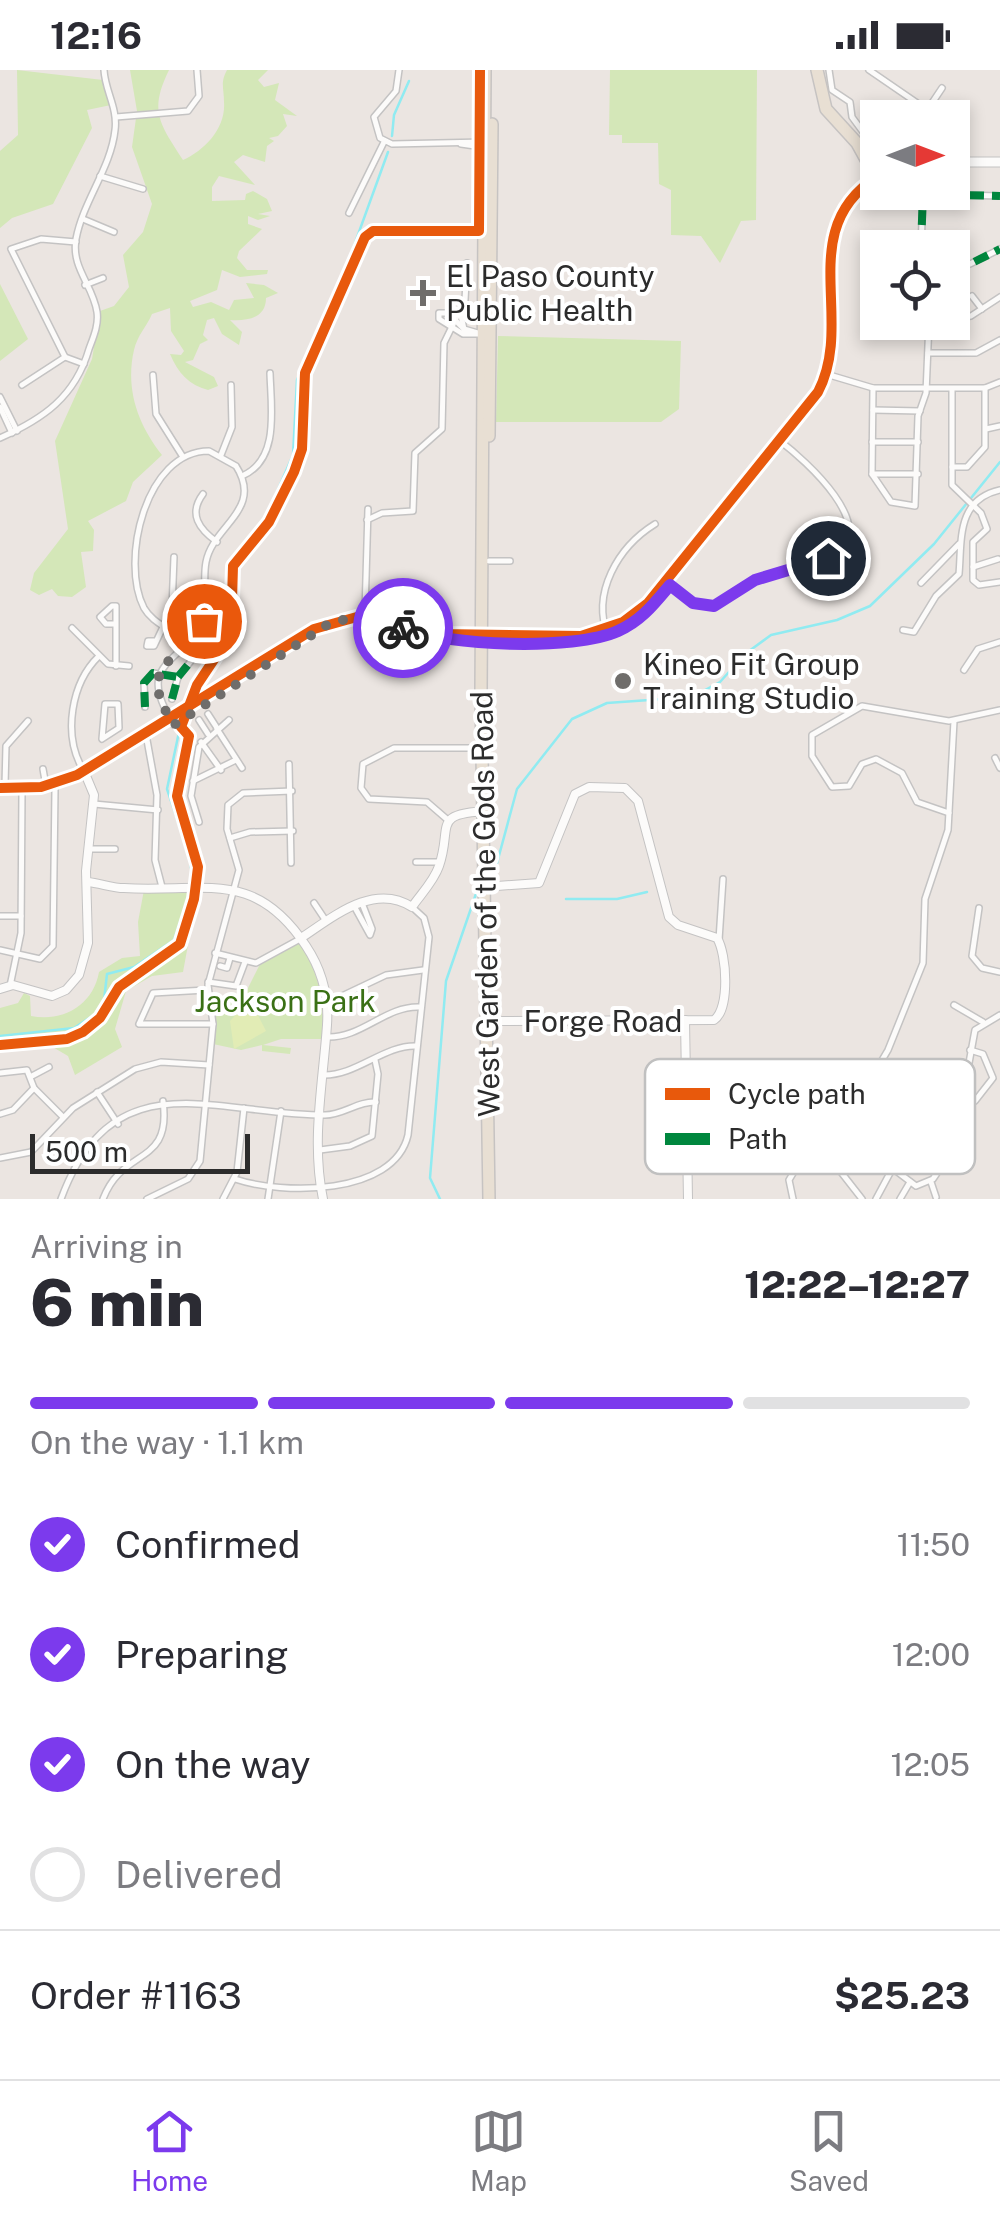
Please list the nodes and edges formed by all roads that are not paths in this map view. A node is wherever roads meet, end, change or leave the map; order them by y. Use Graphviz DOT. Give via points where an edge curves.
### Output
graph roads {
  1 [pos="104,70"];
  2 [pos="197,70"];
  3 [pos="398,70"];
  4 [pos="489,70"];
  5 [pos="816,70"];
  6 [pos="828,70"];
  7 [pos="869,70"];
  8 [pos="942,88"];
  9 [pos="914,100"];
  10 [pos="934,100"];
  11 [pos="116,117"];
  12 [pos="859,136"];
  13 [pos="384,142"];
  14 [pos="488,145"];
  15 [pos="970,159"];
  16 [pos="1000,159"];
  17 [pos="100,176"];
  18 [pos="1000,186"];
  19 [pos="143,189"];
  20 [pos="860,192"];
  21 [pos="970,195"];
  22 [pos="1000,196"];
  23 [pos="350,213"];
  24 [pos="83,219"];
  25 [pos="114,232"];
  26 [pos="76,242"];
  27 [pos="1000,249"];
  28 [pos="467,263"];
  29 [pos="970,264"];
  30 [pos="104,278"];
  31 [pos="85,285"];
  32 [pos="972,296"];
  33 [pos="1000,296"];
  34 [pos="982,309"];
  35 [pos="460,311"];
  36 [pos="970,313"];
  37 [pos="451,324"];
  38 [pos="464,329"];
  39 [pos="481,334"];
  40 [pos="928,340"];
  41 [pos="1000,340"];
  42 [pos="928,353"];
  43 [pos="65,357"];
  44 [pos="84,364"];
  45 [pos="270,374"];
  46 [pos="153,375"];
  47 [pos="828,375"];
  48 [pos="1000,382"];
  49 [pos="22,385"];
  50 [pos="231,385"];
  51 [pos="872,388"];
  52 [pos="926,388"];
  53 [pos="985,388"];
  54 [pos="952,389"];
  55 [pos="0,397"];
  56 [pos="0,407"];
  57 [pos="872,410"];
  58 [pos="920,410"];
  59 [pos="1000,426"];
  60 [pos="986,429"];
  61 [pos="15,432"];
  62 [pos="0,438"];
  63 [pos="782,442"];
  64 [pos="872,442"];
  65 [pos="918,442"];
  66 [pos="482,453"];
  67 [pos="221,454"];
  68 [pos="183,457"];
  69 [pos="952,467"];
  70 [pos="872,474"];
  71 [pos="918,474"];
  72 [pos="242,476"];
  73 [pos="1000,490"];
  74 [pos="204,494"];
  75 [pos="732,499"];
  76 [pos="970,504"];
  77 [pos="368,509"];
  78 [pos="489,511"];
  79 [pos="367,520"];
  80 [pos="655,524"];
  81 [pos="710,534"];
  82 [pos="217,542"];
  83 [pos="959,544"];
  84 [pos="174,557"];
  85 [pos="998,560"];
  86 [pos="510,561"];
  87 [pos="488,562"];
  88 [pos="973,566"];
  89 [pos="921,582"];
  90 [pos="1000,582"];
  91 [pos="668,584"];
  92 [pos="116,606"];
  93 [pos="129,606"];
  94 [pos="365,615"];
  95 [pos="116,624"];
  96 [pos="164,626"];
  97 [pos="72,628"];
  98 [pos="903,630"];
  99 [pos="608,632"];
  100 [pos="485,638"];
  101 [pos="156,642"];
  102 [pos="1000,642"];
  103 [pos="185,643"];
  104 [pos="98,656"];
  105 [pos="191,660"];
  106 [pos="116,666"];
  107 [pos="129,666"];
  108 [pos="964,670"];
  109 [pos="160,672"];
  110 [pos="178,677"];
  111 [pos="172,699"];
  112 [pos="118,704"];
  113 [pos="129,704"];
  114 [pos="145,707"];
  115 [pos="1000,710"];
  116 [pos="195,713"];
  117 [pos="208,714"];
  118 [pos="229,720"];
  119 [pos="28,721"];
  120 [pos="175,721"];
  121 [pos="954,721"];
  122 [pos="217,729"];
  123 [pos="209,735"];
  124 [pos="0,736"];
  125 [pos="102,739"];
  126 [pos="148,740"];
  127 [pos="7,742"];
  128 [pos="201,742"];
  129 [pos="486,748"];
  130 [pos="110,756"];
  131 [pos="995,758"];
  132 [pos="236,760"];
  133 [pos="288,764"];
  134 [pos="242,768"];
  135 [pos="1000,768"];
  136 [pos="43,770"];
  137 [pos="221,770"];
  138 [pos="85,774"];
  139 [pos="194,781"];
  140 [pos="51,788"];
  141 [pos="2,790"];
  142 [pos="22,791"];
  143 [pos="292,791"];
  144 [pos="94,804"];
  145 [pos="158,810"];
  146 [pos="487,812"];
  147 [pos="949,812"];
  148 [pos="449,821"];
  149 [pos="199,822"];
  150 [pos="292,831"];
  151 [pos="230,838"];
  152 [pos="88,849"];
  153 [pos="116,849"];
  154 [pos="416,862"];
  155 [pos="440,862"];
  156 [pos="290,863"];
  157 [pos="723,879"];
  158 [pos="87,882"];
  159 [pos="162,887"];
  160 [pos="488,887"];
  161 [pos="234,890"];
  162 [pos="314,903"];
  163 [pos="358,904"];
  164 [pos="412,907"];
  165 [pos="979,908"];
  166 [pos="0,916"];
  167 [pos="21,916"];
  168 [pos="326,921"];
  169 [pos="300,938"];
  170 [pos="720,940"];
  171 [pos="0,950"];
  172 [pos="16,952"];
  173 [pos="216,954"];
  174 [pos="230,958"];
  175 [pos="245,962"];
  176 [pos="220,966"];
  177 [pos="423,970"];
  178 [pos="1000,972"];
  179 [pos="208,982"];
  180 [pos="5,987"];
  181 [pos="207,990"];
  182 [pos="328,1003"];
  183 [pos="954,1006"];
  184 [pos="419,1007"];
  185 [pos="1000,1015"];
  186 [pos="685,1020"];
  187 [pos="702,1020"];
  188 [pos="490,1021"];
  189 [pos="983,1022"];
  190 [pos="213,1024"];
  191 [pos="326,1038"];
  192 [pos="416,1046"];
  193 [pos="970,1050"];
  194 [pos="687,1058"];
  195 [pos="882,1059"];
  196 [pos="970,1059"];
  197 [pos="375,1060"];
  198 [pos="209,1065"];
  199 [pos="48,1068"];
  200 [pos="0,1073"];
  201 [pos="323,1075"];
  202 [pos="32,1076"];
  203 [pos="34,1088"];
  204 [pos="97,1092"];
  205 [pos="975,1098"];
  206 [pos="163,1102"];
  207 [pos="376,1102"];
  208 [pos="205,1104"];
  209 [pos="244,1108"];
  210 [pos="281,1111"];
  211 [pos="0,1114"];
  212 [pos="319,1114"];
  213 [pos="63,1117"];
  214 [pos="118,1124"];
  215 [pos="316,1150"];
  216 [pos="0,1158"];
  217 [pos="688,1174"];
  218 [pos="792,1174"];
  219 [pos="842,1174"];
  220 [pos="888,1174"];
  221 [pos="900,1174"];
  222 [pos="936,1174"];
  223 [pos="235,1179"];
  224 [pos="910,1182"];
  225 [pos="931,1182"];
  226 [pos="272,1186"];
  227 [pos="321,1187"];
  228 [pos="856,1193"];
  229 [pos="936,1197"];
  230 [pos="61,1199"];
  231 [pos="103,1199"];
  232 [pos="146,1199"];
  233 [pos="223,1199"];
  234 [pos="268,1199"];
  235 [pos="323,1199"];
  236 [pos="493,1199"];
  237 [pos="688,1199"];
  238 [pos="793,1199"];
  239 [pos="850,1199"];
  240 [pos="862,1199"];
  241 [pos="876,1199"];
  242 [pos="900,1199"];
  1 -- 11 [label="street"];
  2 -- 11 [label="street" via="199,96 188,111"];
  3 -- 13 [label="street" via="396,92 373,120"];
  4 -- 14 [label="main road, West Garden of the Gods Road"];
  5 -- 12 [label="main road" via="826,109"];
  6 -- 12 [label="street" via="832,90 850,102"];
  7 -- 9 [label="street"];
  8 -- 10 [label="street"];
  11 -- 17 [label="street"];
  13 -- 14 [label="street"];
  13 -- 23 [label="street"];
  14 -- 39 [label="main road, West Garden of the Gods Road"];
  14 -- 78 [label="main road, West Garden of the Gods Road"];
  15 -- 16 [label="main road"];
  17 -- 19 [label="street"];
  17 -- 24 [label="street"];
  18 -- 22 [label="street"];
  20 -- 47 [label="main road" via="848,201 833,234"];
  21 -- 22 [label="street"];
  24 -- 25 [label="street"];
  24 -- 26 [label="street"];
  26 -- 31 [label="street"];
  26 -- 43 [label="street" via="41,239 11,249"];
  27 -- 29 [label="street"];
  28 -- 35 [label="street"];
  30 -- 31 [label="street"];
  31 -- 44 [label="street" via="97,318"];
  32 -- 34 [label="street"];
  33 -- 34 [label="street"];
  34 -- 36 [label="street"];
  35 -- 37 [label="street"];
  35 -- 38 [label="street"];
  37 -- 38 [label="street"];
  37 -- 39 [label="street" via="468,336"];
  37 -- 79 [label="street" via="443,346 442,430 415,453 414,511"];
  38 -- 39 [label="street"];
  39 -- 66 [label="main road, West Garden of the Gods Road"];
  40 -- 42 [label="street"];
  41 -- 42 [label="street" via="976,353"];
  42 -- 52 [label="street"];
  43 -- 44 [label="street"];
  43 -- 49 [label="street"];
  44 -- 61 [label="street" via="62,400"];
  45 -- 72 [label="street" via="267,451 260,466"];
  46 -- 68 [label="street" via="156,414"];
  47 -- 51 [label="street"];
  47 -- 63 [label="main road"];
  48 -- 53 [label="street"];
  50 -- 67 [label="street" via="232,427"];
  51 -- 52 [label="street"];
  51 -- 57 [label="street"];
  52 -- 54 [label="street"];
  52 -- 58 [label="street"];
  53 -- 54 [label="street"];
  53 -- 60 [label="street"];
  54 -- 69 [label="street"];
  55 -- 61 [label="street"];
  56 -- 61 [label="street"];
  57 -- 58 [label="street"];
  57 -- 64 [label="street"];
  58 -- 65 [label="street"];
  59 -- 60 [label="street"];
  60 -- 69 [label="street" via="985,447 974,462"];
  61 -- 62 [label="street"];
  63 -- 75 [label="main road"];
  63 -- 81 [label="main road"];
  63 -- 91 [label="street" via="818,472 847,520 844,549 755,580 714,606 693,603"];
  64 -- 65 [label="street"];
  64 -- 70 [label="street"];
  65 -- 71 [label="street"];
  66 -- 78 [label="main road"];
  66 -- 100 [label="main road, West Garden of the Gods Road"];
  67 -- 68 [label="street" via="204,450"];
  67 -- 72 [label="street"];
  68 -- 96 [label="street" via="147,494 138,542 142,604"];
  69 -- 76 [label="street" via="952,486"];
  70 -- 71 [label="street"];
  70 -- 71 [label="street" via="888,500 915,506"];
  72 -- 82 [label="street" via="243,505"];
  73 -- 76 [label="street"];
  74 -- 82 [label="street" via="196,505 197,522"];
  75 -- 81 [label="main road"];
  75 -- 91 [label="main road"];
  76 -- 83 [label="street"];
  76 -- 88 [label="street" via="987,531 973,542"];
  77 -- 79 [label="street"];
  78 -- 87 [label="main road, West Garden of the Gods Road"];
  79 -- 94 [label="street"];
  80 -- 99 [label="street" via="607,578 601,611"];
  81 -- 91 [label="main road"];
  82 -- 103 [label="street" via="206,561 204,621"];
  83 -- 89 [label="street"];
  83 -- 98 [label="street" via="959,574 914,632"];
  84 -- 96 [label="street" via="172,608"];
  85 -- 88 [label="street"];
  86 -- 87 [label="street"];
  87 -- 100 [label="main road, West Garden of the Gods Road"];
  88 -- 90 [label="street" via="976,584"];
  91 -- 99 [label="main road"];
  92 -- 93 [label="street"];
  92 -- 95 [label="street"];
  92 -- 95 [label="street" via="100,617"];
  94 -- 100 [label="main road"];
  94 -- 116 [label="main road" via="321,627"];
  95 -- 106 [label="street"];
  96 -- 101 [label="street"];
  96 -- 103 [label="street"];
  97 -- 104 [label="street"];
  99 -- 100 [label="main road"];
  100 -- 129 [label="main road, West Garden of the Gods Road"];
  102 -- 108 [label="street" via="978,649"];
  103 -- 109 [label="street"];
  104 -- 106 [label="street"];
  104 -- 138 [label="street" via="79,680 72,728"];
  105 -- 110 [label="street"];
  106 -- 107 [label="street"];
  109 -- 110 [label="street"];
  109 -- 114 [label="street" via="144,683"];
  109 -- 120 [label="street" via="160,694"];
  110 -- 111 [label="street"];
  112 -- 113 [label="street"];
  112 -- 125 [label="street" via="118,730"];
  112 -- 125 [label="street" via="105,704"];
  115 -- 121 [label="street"];
  116 -- 120 [label="main road"];
  116 -- 123 [label="street"];
  117 -- 122 [label="street"];
  118 -- 122 [label="street"];
  119 -- 127 [label="street"];
  120 -- 126 [label="main road"];
  120 -- 130 [label="main road"];
  121 -- 147 [label="street"];
  121 -- 147 [label="street" via="867,705 814,732 810,751 832,787 849,786 862,764 876,760 902,773 917,802"];
  122 -- 123 [label="street"];
  122 -- 132 [label="street"];
  123 -- 128 [label="street"];
  124 -- 127 [label="street"];
  125 -- 130 [label="street"];
  126 -- 138 [label="main road"];
  126 -- 145 [label="street"];
  127 -- 141 [label="street"];
  128 -- 137 [label="street"];
  128 -- 139 [label="street"];
  129 -- 146 [label="main road, West Garden of the Gods Road"];
  129 -- 148 [label="street" via="389,748 361,768 369,799 427,802"];
  130 -- 138 [label="main road"];
  131 -- 135 [label="street"];
  132 -- 134 [label="street"];
  132 -- 137 [label="street"];
  133 -- 143 [label="street"];
  136 -- 140 [label="street"];
  137 -- 139 [label="street"];
  138 -- 140 [label="main road"];
  138 -- 144 [label="street"];
  139 -- 149 [label="street"];
  140 -- 142 [label="main road"];
  140 -- 172 [label="street" via="54,942 43,958"];
  141 -- 142 [label="main road"];
  142 -- 167 [label="street"];
  143 -- 150 [label="street"];
  143 -- 151 [label="street" via="232,798"];
  144 -- 145 [label="street"];
  144 -- 152 [label="street"];
  145 -- 159 [label="street" via="155,860"];
  146 -- 148 [label="street" via="464,812"];
  146 -- 160 [label="main road, West Garden of the Gods Road"];
  147 -- 195 [label="street" via="926,896 923,962"];
  148 -- 155 [label="street"];
  150 -- 151 [label="street"];
  150 -- 156 [label="street"];
  151 -- 161 [label="street" via="239,866"];
  152 -- 153 [label="street"];
  152 -- 158 [label="street"];
  154 -- 155 [label="street"];
  155 -- 164 [label="street"];
  157 -- 170 [label="street"];
  158 -- 159 [label="street"];
  158 -- 180 [label="street" via="88,944 77,979 52,996"];
  159 -- 161 [label="street"];
  160 -- 170 [label="street" via="538,883 576,794 622,787 636,796 670,919"];
  160 -- 188 [label="main road, West Garden of the Gods Road"];
  161 -- 169 [label="street" via="274,906"];
  161 -- 173 [label="street"];
  162 -- 168 [label="street"];
  163 -- 163 [label="street" via="370,934 372,929"];
  163 -- 164 [label="street" via="389,896"];
  163 -- 168 [label="street"];
  164 -- 177 [label="street" via="429,932"];
  165 -- 178 [label="street" via="972,956 982,968"];
  166 -- 167 [label="street"];
  167 -- 172 [label="street"];
  168 -- 169 [label="street"];
  169 -- 175 [label="street" via="270,959"];
  169 -- 182 [label="street" via="318,967"];
  170 -- 187 [label="street, Forge Road" via="720,1017"];
  171 -- 172 [label="street"];
  172 -- 180 [label="street"];
  173 -- 174 [label="street"];
  173 -- 179 [label="street"];
  174 -- 175 [label="street"];
  174 -- 176 [label="street" via="227,968"];
  175 -- 179 [label="street" via="236,986"];
  177 -- 182 [label="street" via="386,975"];
  177 -- 184 [label="street"];
  179 -- 181 [label="street"];
  181 -- 190 [label="street"];
  181 -- 190 [label="street" via="153,993 139,1024"];
  182 -- 191 [label="street"];
  183 -- 189 [label="street"];
  184 -- 191 [label="street"];
  184 -- 192 [label="street"];
  185 -- 189 [label="street"];
  186 -- 187 [label="street, Forge Road"];
  186 -- 188 [label="street, Forge Road"];
  186 -- 194 [label="street"];
  187 -- 194 [label="street" via="691,1031"];
  188 -- 236 [label="main road, West Garden of the Gods Road"];
  189 -- 193 [label="street"];
  190 -- 198 [label="street"];
  191 -- 201 [label="street"];
  192 -- 197 [label="street"];
  192 -- 227 [label="street" via="401,1154 378,1173"];
  193 -- 196 [label="street"];
  193 -- 205 [label="street" via="983,1054 993,1078"];
  197 -- 201 [label="street"];
  197 -- 207 [label="street"];
  198 -- 204 [label="street" via="151,1064"];
  198 -- 208 [label="street"];
  199 -- 202 [label="street"];
  200 -- 202 [label="street" via="24,1069"];
  201 -- 212 [label="street"];
  202 -- 203 [label="street"];
  203 -- 211 [label="street"];
  203 -- 213 [label="street"];
  204 -- 213 [label="street"];
  204 -- 214 [label="street"];
  206 -- 208 [label="street"];
  206 -- 214 [label="street"];
  206 -- 231 [label="street" via="162,1139 118,1172"];
  207 -- 212 [label="street"];
  207 -- 215 [label="street" via="370,1138"];
  208 -- 209 [label="street"];
  208 -- 232 [label="street" via="195,1172"];
  209 -- 210 [label="street"];
  209 -- 223 [label="street"];
  210 -- 212 [label="street"];
  210 -- 226 [label="street"];
  212 -- 215 [label="street"];
  213 -- 216 [label="street" via="31,1152"];
  214 -- 230 [label="street" via="85,1151"];
  215 -- 227 [label="street"];
  217 -- 237 [label="street"];
  218 -- 238 [label="street"];
  219 -- 228 [label="street"];
  220 -- 241 [label="street"];
  221 -- 224 [label="street"];
  222 -- 225 [label="street"];
  223 -- 226 [label="street"];
  223 -- 233 [label="street"];
  224 -- 225 [label="street"];
  224 -- 242 [label="street"];
  225 -- 229 [label="street"];
  226 -- 227 [label="street"];
  226 -- 234 [label="street"];
  227 -- 235 [label="street"];
  228 -- 239 [label="street"];
  228 -- 240 [label="street"];
}
